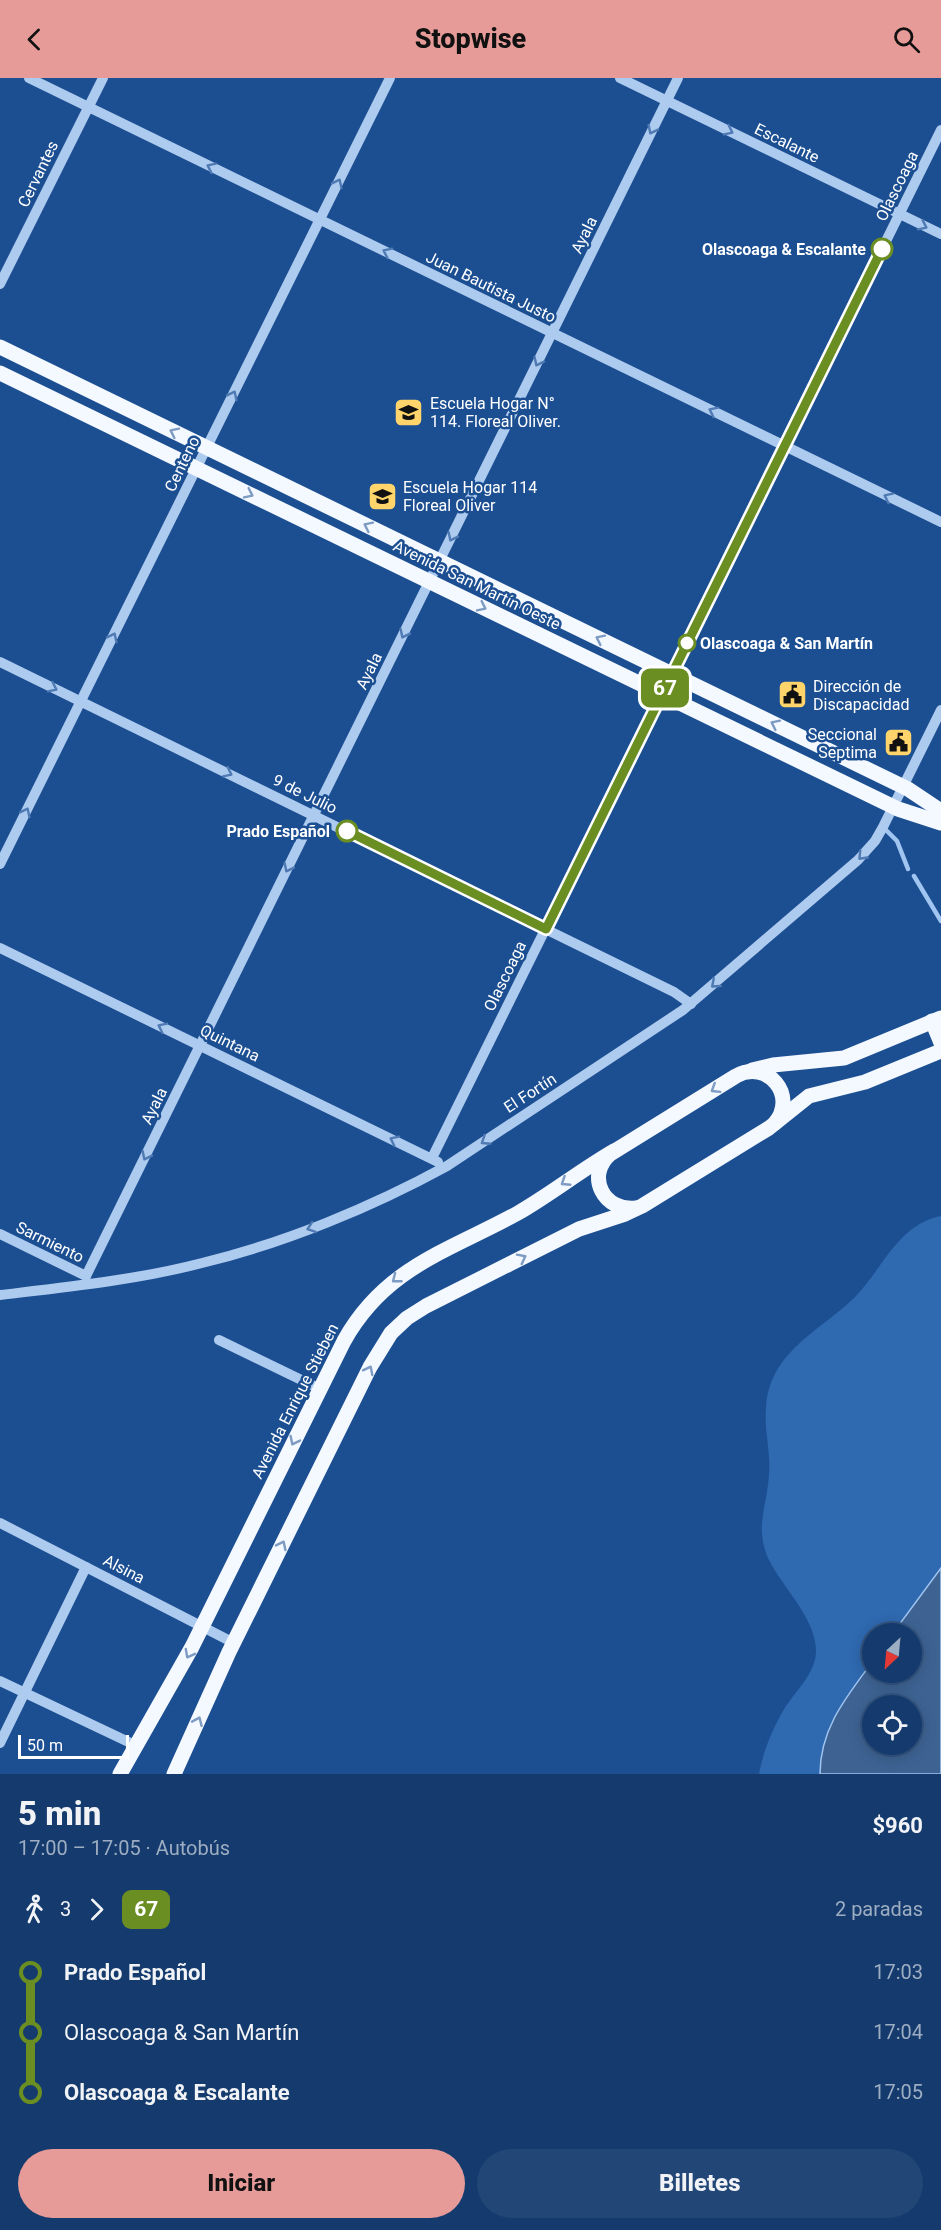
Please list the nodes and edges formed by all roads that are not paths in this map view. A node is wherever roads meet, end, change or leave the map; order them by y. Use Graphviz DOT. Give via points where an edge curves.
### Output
graph roads {
  1 [pos="29,78"];
  2 [pos="103,78"];
  3 [pos="390,78"];
  4 [pos="620,78"];
  5 [pos="678,78"];
  6 [pos="667,101"];
  7 [pos="88,107"];
  8 [pos="941,130"];
  9 [pos="900,214"];
  10 [pos="320,220"];
  11 [pos="941,234"];
  12 [pos="0,284"];
  13 [pos="552,333"];
  14 [pos="0,347"];
  15 [pos="0,373"];
  16 [pos="785,446"];
  17 [pos="207,447"];
  18 [pos="197,468"];
  19 [pos="941,522"];
  20 [pos="440,561"];
  21 [pos="430,582"];
  22 [pos="0,662"];
  23 [pos="672,674"];
  24 [pos="662,694"];
  25 [pos="81,701"];
  26 [pos="941,710"];
  27 [pos="903,786"];
  28 [pos="893,807"];
  29 [pos="941,811"];
  30 [pos="314,816"];
  31 [pos="941,823"];
  32 [pos="0,864"];
  33 [pos="546,929"];
  34 [pos="0,948"];
  35 [pos="691,1004"];
  36 [pos="937,1020"];
  37 [pos="941,1043"];
  38 [pos="201,1046"];
  39 [pos="941,1051"];
  40 [pos="744,1072"];
  41 [pos="769,1128"];
  42 [pos="614,1151"];
  43 [pos="432,1158"];
  44 [pos="447,1166"];
  45 [pos="642,1206"];
  46 [pos="0,1234"];
  47 [pos="87,1281"];
  48 [pos="0,1295"];
  49 [pos="219,1340"];
  50 [pos="320,1389"];
  51 [pos="0,1522"];
  52 [pos="86,1567"];
  53 [pos="203,1627"];
  54 [pos="234,1643"];
  55 [pos="0,1681"];
  56 [pos="24,1693"];
  57 [pos="0,1743"];
  58 [pos="136,1746"];
  59 [pos="120,1774"];
  60 [pos="174,1774"];
  1 -- 7 [label="street, Juan Bautista Justo"];
  2 -- 7 [label="street, Cervantes"];
  10 -- 3 [label="street, Centeno, one-way"];
  4 -- 6 [label="street, Escalante"];
  5 -- 6 [label="street, Ayala"];
  6 -- 9 [label="street, Escalante, one-way"];
  6 -- 13 [label="street, Ayala, one-way"];
  10 -- 7 [label="street, Juan Bautista Justo, one-way"];
  7 -- 12 [label="street, Cervantes"];
  8 -- 9 [label="street, Olascoaga"];
  9 -- 11 [label="street, Escalante, one-way"];
  9 -- 16 [label="street, Olascoaga"];
  13 -- 10 [label="street, Juan Bautista Justo, one-way"];
  17 -- 10 [label="street, Centeno, one-way"];
  16 -- 13 [label="street, Juan Bautista Justo, one-way"];
  13 -- 20 [label="street, Ayala, one-way"];
  17 -- 14 [label="main road, Avenida San Martín Oeste, one-way"];
  15 -- 18 [label="main road, Avenida San Martín Oeste"];
  19 -- 16 [label="street, Juan Bautista Justo, one-way"];
  16 -- 23 [label="street, Olascoaga"];
  17 -- 18 [label="street, Centeno"];
  20 -- 17 [label="main road, Avenida San Martín Oeste, one-way"];
  18 -- 21 [label="main road, Avenida San Martín Oeste, one-way"];
  25 -- 18 [label="street, Centeno, one-way"];
  20 -- 21 [label="street, Ayala"];
  23 -- 20 [label="main road, Avenida San Martín Oeste, one-way"];
  21 -- 24 [label="main road, Avenida San Martín Oeste, one-way"];
  21 -- 30 [label="street, Ayala, one-way"];
  22 -- 25 [label="street, 9 de Julio, one-way"];
  23 -- 24 [label="street, Olascoaga"];
  27 -- 23 [label="main road, Avenida San Martín Oeste, one-way"];
  24 -- 28 [label="main road, Avenida San Martín Oeste"];
  24 -- 33 [label="street, Olascoaga"];
  25 -- 30 [label="street, 9 de Julio, one-way"];
  32 -- 25 [label="street, Centeno, one-way"];
  26 -- 27 [label="street, El Fortín"];
  27 -- 28 [label="street, El Fortín"];
  27 -- 29 [label="main road, Avenida San Martín Oeste"];
  28 -- 31 [label="main road, Avenida San Martín Oeste"];
  28 -- 35 [label="street, El Fortín, one-way" via="875,841 858,860"];
  30 -- 33 [label="street, 9 de Julio"];
  30 -- 38 [label="street, Ayala, one-way"];
  33 -- 35 [label="street, 9 de Julio"];
  33 -- 43 [label="street, Olascoaga"];
  38 -- 34 [label="street, Quintana, one-way"];
  35 -- 44 [label="street, El Fortín, one-way"];
  36 -- 37 [label="main road"];
  36 -- 40 [label="main road, Avenida Enrique Stieben" via="844,1058 772,1065"];
  43 -- 38 [label="street, Quintana, one-way"];
  38 -- 47 [label="street, Ayala, one-way"];
  39 -- 41 [label="main road" via="865,1083 809,1096"];
  40 -- 41 [label="main road" via="764,1073 781,1090 782,1113"];
  40 -- 42 [label="main road, Avenida Enrique Stieben, one-way"];
  41 -- 45 [label="main road"];
  42 -- 45 [label="main road, Avenida Enrique Stieben" via="599,1171 601,1192 621,1208"];
  42 -- 50 [label="main road, Avenida Enrique Stieben, one-way" via="518,1212 395,1279 357,1319"];
  43 -- 44 [label="street, Quintana"];
  44 -- 47 [label="street, El Fortín, one-way" via="346,1215 296,1233 202,1263"];
  54 -- 45 [label="main road, one-way" via="370,1367 391,1333 426,1306 579,1229"];
  46 -- 47 [label="street, Sarmiento"];
  47 -- 48 [label="street, El Fortín"];
  49 -- 50 [label="street"];
  50 -- 53 [label="main road, Avenida Enrique Stieben, one-way"];
  51 -- 52 [label="street, Alsina"];
  52 -- 53 [label="street, Alsina"];
  52 -- 56 [label="street"];
  53 -- 54 [label="street, Alsina"];
  53 -- 58 [label="main road, Avenida Enrique Stieben, one-way"];
  60 -- 54 [label="main road, one-way"];
  55 -- 56 [label="street"];
  56 -- 57 [label="street"];
  56 -- 58 [label="street"];
  58 -- 59 [label="main road, Avenida Enrique Stieben"];
}
